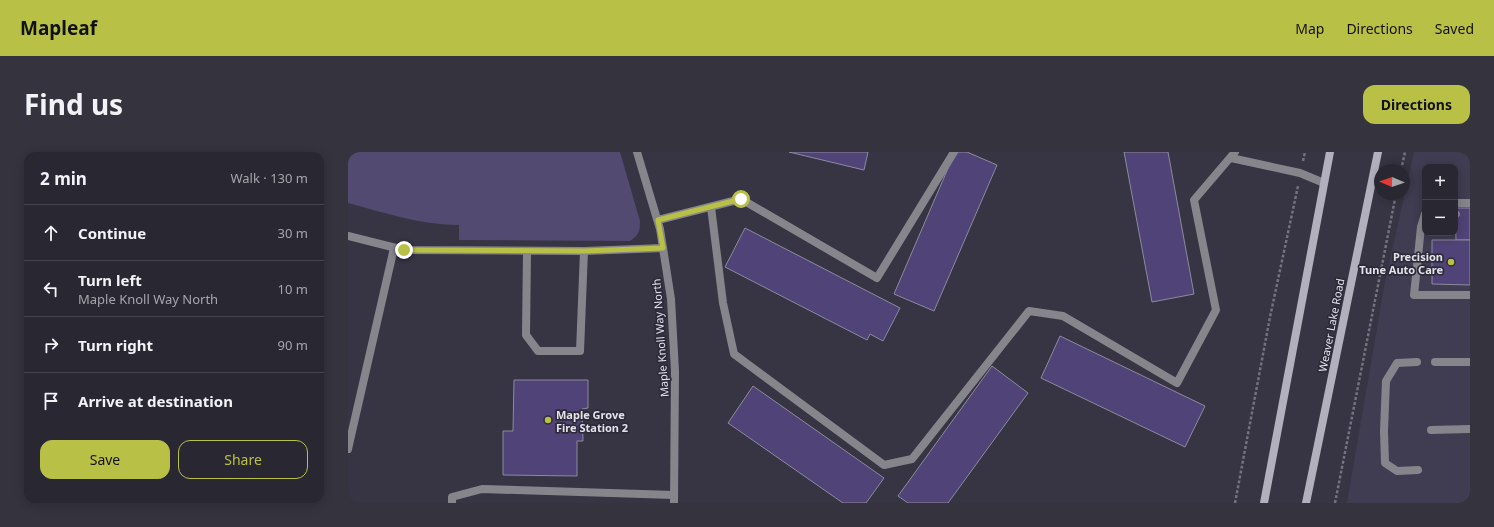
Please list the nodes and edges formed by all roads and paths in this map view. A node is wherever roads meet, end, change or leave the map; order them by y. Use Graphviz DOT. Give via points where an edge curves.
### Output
graph roads {
  1 [pos="637,152"];
  2 [pos="954,152"];
  3 [pos="1305,152"];
  4 [pos="1330,152"];
  5 [pos="1378,152"];
  6 [pos="1405,152"];
  7 [pos="1233,155"];
  8 [pos="1402,164"];
  9 [pos="1300,173"];
  10 [pos="1324,183"];
  11 [pos="1395,200"];
  12 [pos="1458,203"];
  13 [pos="1470,203"];
  14 [pos="710,207"];
  15 [pos="658,220"];
  16 [pos="1422,234"];
  17 [pos="348,236"];
  18 [pos="394,248"];
  19 [pos="663,248"];
  20 [pos="527,251"];
  21 [pos="584,251"];
  22 [pos="1470,295"];
  23 [pos="1417,362"];
  24 [pos="1435,362"];
  25 [pos="1470,362"];
  26 [pos="1470,429"];
  27 [pos="1431,430"];
  28 [pos="348,449"];
  29 [pos="1418,470"];
  30 [pos="674,499"];
  31 [pos="452,503"];
  32 [pos="1235,503"];
  33 [pos="1264,503"];
  34 [pos="1306,503"];
  35 [pos="1335,503"];
  1 -- 15 [label="street, Maple Knoll Way North"];
  2 -- 14 [label="street" via="877,278 741,199"];
  3 -- 9 [label="path"];
  4 -- 10 [label="main road"];
  5 -- 34 [label="main road, Weaver Lake Road"];
  6 -- 8 [label="path"];
  7 -- 9 [label="street"];
  7 -- 14 [label="street" via="1194,200 1216,310 1177,383 1063,316 1029,311 912,459 884,465 734,354 723,303"];
  9 -- 10 [label="street"];
  9 -- 32 [label="path"];
  10 -- 33 [label="main road"];
  11 -- 35 [label="path"];
  12 -- 13 [label="street"];
  14 -- 15 [label="street"];
  15 -- 19 [label="street, Maple Knoll Way North"];
  16 -- 22 [label="street" via="1414,295"];
  17 -- 18 [label="street"];
  18 -- 20 [label="street"];
  18 -- 28 [label="street"];
  19 -- 21 [label="street"];
  19 -- 30 [label="street, Maple Knoll Way North" via="671,299 676,371"];
  20 -- 21 [label="street"];
  20 -- 21 [label="street" via="526,335 538,351 580,351"];
  23 -- 29 [label="street" via="1397,363 1386,381 1384,431 1385,463 1397,471"];
  24 -- 25 [label="street"];
  26 -- 27 [label="street"];
  30 -- 31 [label="street" via="482,489 452,497"];
}
